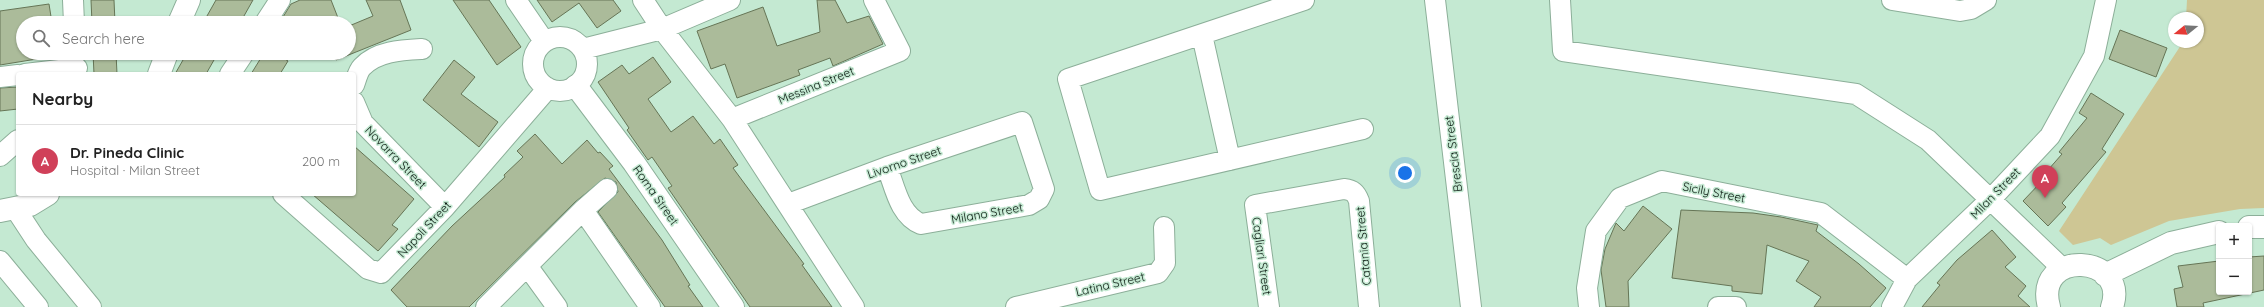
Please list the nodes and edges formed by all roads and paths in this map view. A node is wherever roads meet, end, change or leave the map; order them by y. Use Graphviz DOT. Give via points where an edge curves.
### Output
graph roads {
  1 [pos="73,0"];
  2 [pos="189,0"];
  3 [pos="280,0"];
  4 [pos="516,0"];
  5 [pos="643,0"];
  6 [pos="730,0"];
  7 [pos="874,0"];
  8 [pos="1304,0"];
  9 [pos="1435,0"];
  10 [pos="1560,0"];
  11 [pos="1892,0"];
  12 [pos="1986,0"];
  13 [pos="2106,0"];
  14 [pos="74,16"];
  15 [pos="182,16"];
  16 [pos="270,16"];
  17 [pos="662,29"];
  18 [pos="1202,35"];
  19 [pos="544,41"];
  20 [pos="422,49"];
  21 [pos="583,49"];
  22 [pos="165,60"];
  23 [pos="239,60"];
  24 [pos="76,65"];
  25 [pos="36,72"];
  26 [pos="160,72"];
  27 [pos="231,72"];
  28 [pos="16,75"];
  29 [pos="0,77"];
  30 [pos="356,80"];
  31 [pos="576,86"];
  32 [pos="548,88"];
  33 [pos="356,107"];
  34 [pos="732,119"];
  35 [pos="1022,122"];
  36 [pos="1364,129"];
  37 [pos="16,142"];
  38 [pos="0,156"];
  39 [pos="1230,160"];
  40 [pos="887,167"];
  41 [pos="607,189"];
  42 [pos="45,196"];
  43 [pos="285,196"];
  44 [pos="1991,199"];
  45 [pos="788,204"];
  46 [pos="1254,205"];
  47 [pos="445,207"];
  48 [pos="7,210"];
  49 [pos="582,210"];
  50 [pos="1164,227"];
  51 [pos="2252,227"];
  52 [pos="2264,227"];
  53 [pos="2216,233"];
  54 [pos="0,261"];
  55 [pos="528,267"];
  56 [pos="2063,269"];
  57 [pos="2105,275"];
  58 [pos="1907,279"];
  59 [pos="38,307"];
  60 [pos="91,307"];
  61 [pos="486,307"];
  62 [pos="557,307"];
  63 [pos="650,307"];
  64 [pos="733,307"];
  65 [pos="854,307"];
  66 [pos="1016,307"];
  67 [pos="1270,307"];
  68 [pos="1369,307"];
  69 [pos="1471,307"];
  70 [pos="1589,307"];
  71 [pos="1718,307"];
  72 [pos="1736,307"];
  73 [pos="1892,307"];
  74 [pos="2049,307"];
  75 [pos="2112,307"];
  1 -- 14 [label="street"];
  2 -- 15 [label="street"];
  3 -- 16 [label="street"];
  4 -- 19 [label="street"];
  5 -- 17 [label="street"];
  6 -- 17 [label="street"];
  7 -- 34 [label="street, Messina Street" via="900,51"];
  8 -- 18 [label="street"];
  9 -- 69 [label="street, Brescia Street"];
  10 -- 44 [label="street" via="1563,50 1856,94 1928,140"];
  11 -- 12 [label="street" via="1960,10 1971,8"];
  13 -- 44 [label="street, Milan Street" via="2094,56 2050,136"];
  17 -- 21 [label="street"];
  17 -- 34 [label="street"];
  18 -- 39 [label="street"];
  18 -- 39 [label="street" via="1068,79 1100,190"];
  19 -- 21 [label="street" via="552,38 569,38"];
  19 -- 32 [label="street" via="538,48 533,66 540,82"];
  20 -- 30 [label="street" via="399,50 379,56 361,68"];
  21 -- 31 [label="street" via="586,57 585,73"];
  22 -- 26 [label="street"];
  23 -- 27 [label="street"];
  24 -- 25 [label="street"];
  28 -- 29 [label="street"];
  31 -- 32 [label="street" via="562,91"];
  31 -- 64 [label="street, Roma Street" via="634,163"];
  32 -- 47 [label="street, Napoli Street"];
  33 -- 47 [label="street, Novarra Street" via="362,123"];
  34 -- 45 [label="street"];
  35 -- 40 [label="street, Livorno Street"];
  35 -- 40 [label="street, Milano Street" via="1044,189 1039,199 1029,205 921,224 912,221 905,214"];
  36 -- 39 [label="street"];
  37 -- 38 [label="street"];
  40 -- 45 [label="street, Livorno Street"];
  41 -- 49 [label="street"];
  42 -- 48 [label="street" via="30,205"];
  43 -- 47 [label="street, Napoli Street" via="368,269 381,273"];
  44 -- 56 [label="street"];
  44 -- 58 [label="street, Milan Street"];
  45 -- 65 [label="street"];
  46 -- 67 [label="street, Cagliari Street"];
  46 -- 68 [label="street, Catania Street" via="1344,189 1357,194"];
  48 -- 60 [label="street" via="36,240"];
  49 -- 55 [label="street"];
  49 -- 63 [label="street"];
  50 -- 66 [label="street, Latina Street" via="1165,263 1158,273"];
  51 -- 52 [label="street"];
  53 -- 57 [label="street" via="2172,243"];
  54 -- 59 [label="street"];
  55 -- 61 [label="street"];
  55 -- 62 [label="street"];
  56 -- 57 [label="street" via="2071,265 2090,265"];
  56 -- 74 [label="street" via="2049,285"];
  57 -- 75 [label="street" via="2114,294"];
  58 -- 70 [label="street, Sicily Street" via="1821,213 1662,181 1620,198 1596,231 1587,288"];
  58 -- 73 [label="street, Milan Street"];
  71 -- 72 [label="street"];
}
